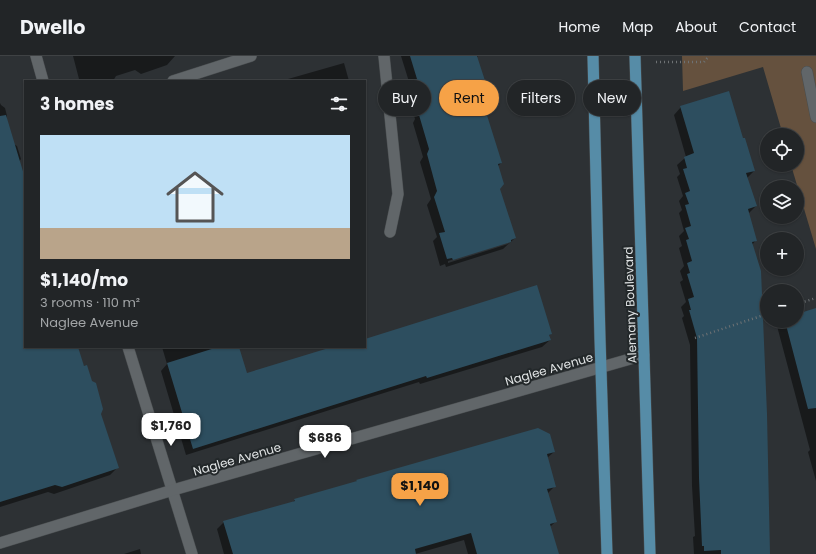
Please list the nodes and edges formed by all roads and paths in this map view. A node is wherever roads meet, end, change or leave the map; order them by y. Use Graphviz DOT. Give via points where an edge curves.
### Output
graph roads {
  1 [pos="36,56"];
  2 [pos="251,56"];
  3 [pos="384,56"];
  4 [pos="594,56"];
  5 [pos="709,56"];
  6 [pos="636,59"];
  7 [pos="807,72"];
  8 [pos="43,80"];
  9 [pos="176,80"];
  10 [pos="816,117"];
  11 [pos="390,232"];
  12 [pos="816,298"];
  13 [pos="804,302"];
  14 [pos="760,316"];
  15 [pos="695,338"];
  16 [pos="128,348"];
  17 [pos="644,355"];
  18 [pos="601,367"];
  19 [pos="173,490"];
  20 [pos="0,543"];
  21 [pos="192,554"];
  22 [pos="607,554"];
  23 [pos="650,554"];
  1 -- 8 [label="street"];
  2 -- 9 [label="street"];
  3 -- 11 [label="street" via="398,194"];
  4 -- 18 [label="main road"];
  5 -- 6 [label="path" via="704,62"];
  6 -- 17 [label="main road, Alemany Boulevard"];
  7 -- 10 [label="street"];
  12 -- 13 [label="path"];
  14 -- 15 [label="path"];
  16 -- 19 [label="street"];
  17 -- 18 [label="street, Naglee Avenue"];
  17 -- 23 [label="main road, Alemany Boulevard"];
  18 -- 19 [label="street, Naglee Avenue"];
  18 -- 22 [label="main road"];
  19 -- 20 [label="street, Naglee Avenue"];
  19 -- 21 [label="street"];
}
